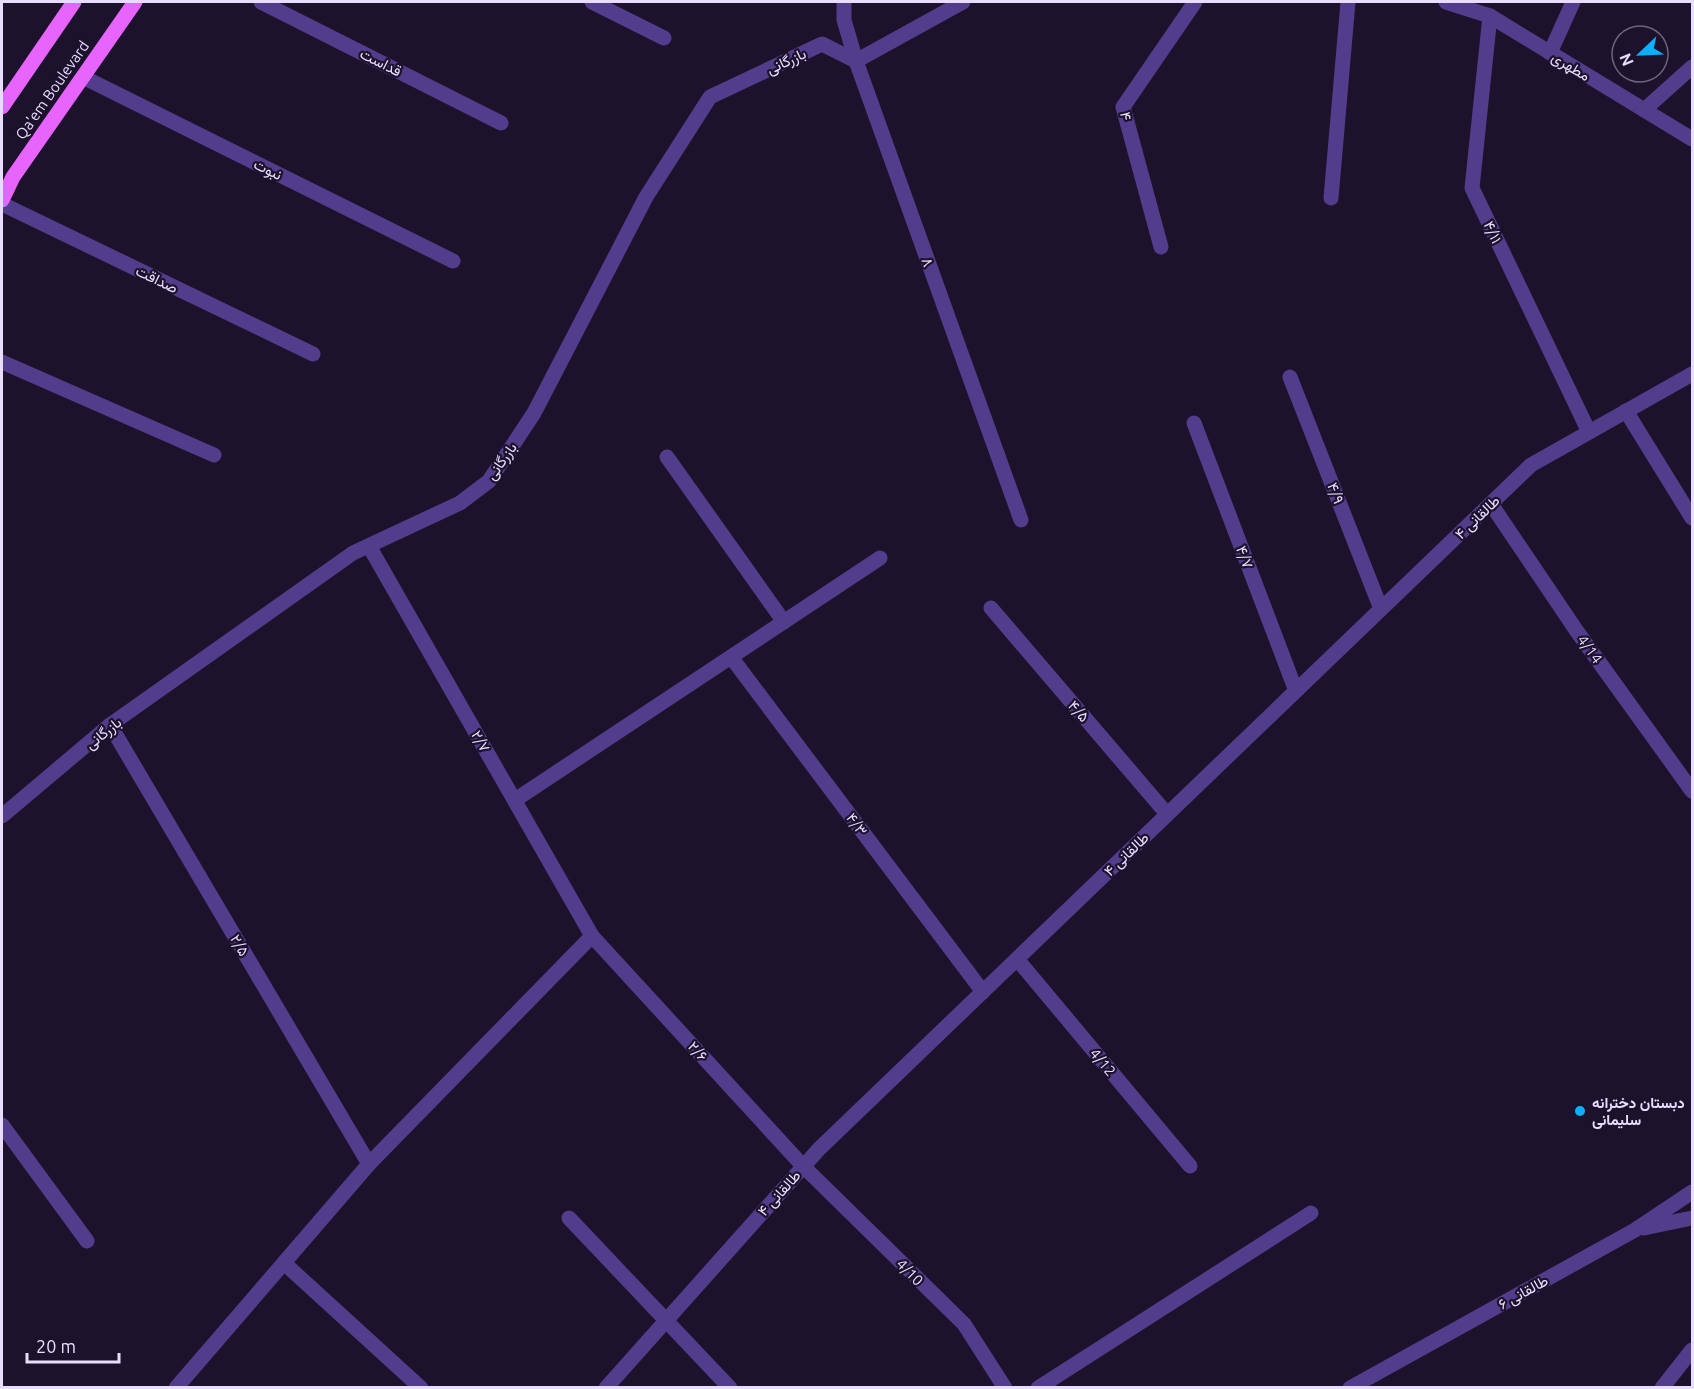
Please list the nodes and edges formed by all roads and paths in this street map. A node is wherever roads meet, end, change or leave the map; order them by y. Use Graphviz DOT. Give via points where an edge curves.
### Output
graph roads {
  1 [pos="74,2"];
  2 [pos="135,2"];
  3 [pos="261,2"];
  4 [pos="592,2"];
  5 [pos="844,2"];
  6 [pos="963,2"];
  7 [pos="1195,2"];
  8 [pos="1348,2"];
  9 [pos="1446,2"];
  10 [pos="1573,2"];
  11 [pos="1490,16"];
  12 [pos="664,38"];
  13 [pos="1550,53"];
  14 [pos="856,61"];
  15 [pos="1692,68"];
  16 [pos="83,77"];
  17 [pos="2,107"];
  18 [pos="1644,110"];
  19 [pos="501,123"];
  20 [pos="1692,139"];
  21 [pos="1331,198"];
  22 [pos="2,202"];
  23 [pos="1161,247"];
  24 [pos="453,261"];
  25 [pos="313,354"];
  26 [pos="2,363"];
  27 [pos="1692,374"];
  28 [pos="1290,377"];
  29 [pos="1626,411"];
  30 [pos="1194,423"];
  31 [pos="1589,432"];
  32 [pos="214,455"];
  33 [pos="667,457"];
  34 [pos="1491,504"];
  35 [pos="1692,518"];
  36 [pos="1021,520"];
  37 [pos="369,546"];
  38 [pos="880,558"];
  39 [pos="991,608"];
  40 [pos="1381,609"];
  41 [pos="784,622"];
  42 [pos="731,657"];
  43 [pos="1296,690"];
  44 [pos="111,725"];
  45 [pos="1692,791"];
  46 [pos="515,800"];
  47 [pos="1167,814"];
  48 [pos="2,816"];
  49 [pos="592,936"];
  50 [pos="1017,959"];
  51 [pos="983,992"];
  52 [pos="2,1125"];
  53 [pos="369,1164"];
  54 [pos="803,1166"];
  55 [pos="1190,1166"];
  56 [pos="1692,1192"];
  57 [pos="1311,1213"];
  58 [pos="569,1218"];
  59 [pos="1692,1218"];
  60 [pos="1635,1230"];
  61 [pos="87,1241"];
  62 [pos="284,1263"];
  63 [pos="666,1320"];
  64 [pos="1692,1350"];
  65 [pos="176,1388"];
  66 [pos="421,1388"];
  67 [pos="606,1388"];
  68 [pos="730,1388"];
  69 [pos="1005,1388"];
  70 [pos="1038,1388"];
  71 [pos="1350,1388"];
  72 [pos="1662,1388"];
  1 -- 17 [label="main road"];
  2 -- 16 [label="main road, Qa'em Boulevard"];
  3 -- 19 [label="street, قداست"];
  4 -- 12 [label="street"];
  5 -- 14 [label="street, ۸" via="844,20"];
  6 -- 14 [label="street"];
  7 -- 23 [label="street, ۴" via="1123,107"];
  8 -- 21 [label="street"];
  9 -- 11 [label="street, مطهری"];
  10 -- 13 [label="street"];
  11 -- 13 [label="street, مطهری"];
  11 -- 31 [label="street, ۴/۱۱" via="1473,188"];
  13 -- 18 [label="street, مطهری"];
  14 -- 36 [label="street, ۸"];
  14 -- 37 [label="street, بازرگانی" via="822,44 710,98 646,197 534,412 489,481 460,503"];
  15 -- 18 [label="street"];
  16 -- 22 [label="main road, Qa'em Boulevard" via="13,177"];
  16 -- 24 [label="street, نبوت"];
  18 -- 20 [label="street, مطهری"];
  22 -- 25 [label="street, صداقت"];
  26 -- 32 [label="street"];
  27 -- 29 [label="street, طالقانی ۴"];
  28 -- 40 [label="street, ۴/۹"];
  29 -- 31 [label="street, طالقانی ۴"];
  29 -- 35 [label="street"];
  30 -- 43 [label="street, ۴/۷"];
  31 -- 34 [label="street, طالقانی ۴" via="1531,465"];
  33 -- 41 [label="street"];
  34 -- 40 [label="street, طالقانی ۴"];
  34 -- 45 [label="street, 4/14"];
  37 -- 44 [label="street, بازرگانی"];
  37 -- 46 [label="street, ۲/۷"];
  38 -- 41 [label="street"];
  39 -- 47 [label="street, ۴/۵"];
  40 -- 43 [label="street, طالقانی ۴"];
  41 -- 42 [label="street"];
  42 -- 46 [label="street"];
  42 -- 51 [label="street, ۴/۳"];
  43 -- 47 [label="street, طالقانی ۴"];
  44 -- 48 [label="street, بازرگانی"];
  44 -- 53 [label="street, ۲/۵"];
  46 -- 49 [label="street, ۲/۷"];
  47 -- 50 [label="street, طالقانی ۴"];
  49 -- 53 [label="street"];
  49 -- 54 [label="street, ۲/۶"];
  50 -- 51 [label="street, طالقانی ۴"];
  50 -- 55 [label="street, 4/12"];
  51 -- 54 [label="street, طالقانی ۴"];
  52 -- 61 [label="street"];
  53 -- 62 [label="street"];
  54 -- 63 [label="street, طالقانی ۴"];
  54 -- 69 [label="street, 4/10" via="964,1324"];
  56 -- 60 [label="street, طالقانی ۶"];
  57 -- 70 [label="street"];
  58 -- 63 [label="street"];
  59 -- 60 [label="street"];
  60 -- 71 [label="street, طالقانی ۶"];
  62 -- 65 [label="street"];
  62 -- 66 [label="street"];
  63 -- 67 [label="street, طالقانی ۴"];
  63 -- 68 [label="street"];
  64 -- 72 [label="street"];
}
